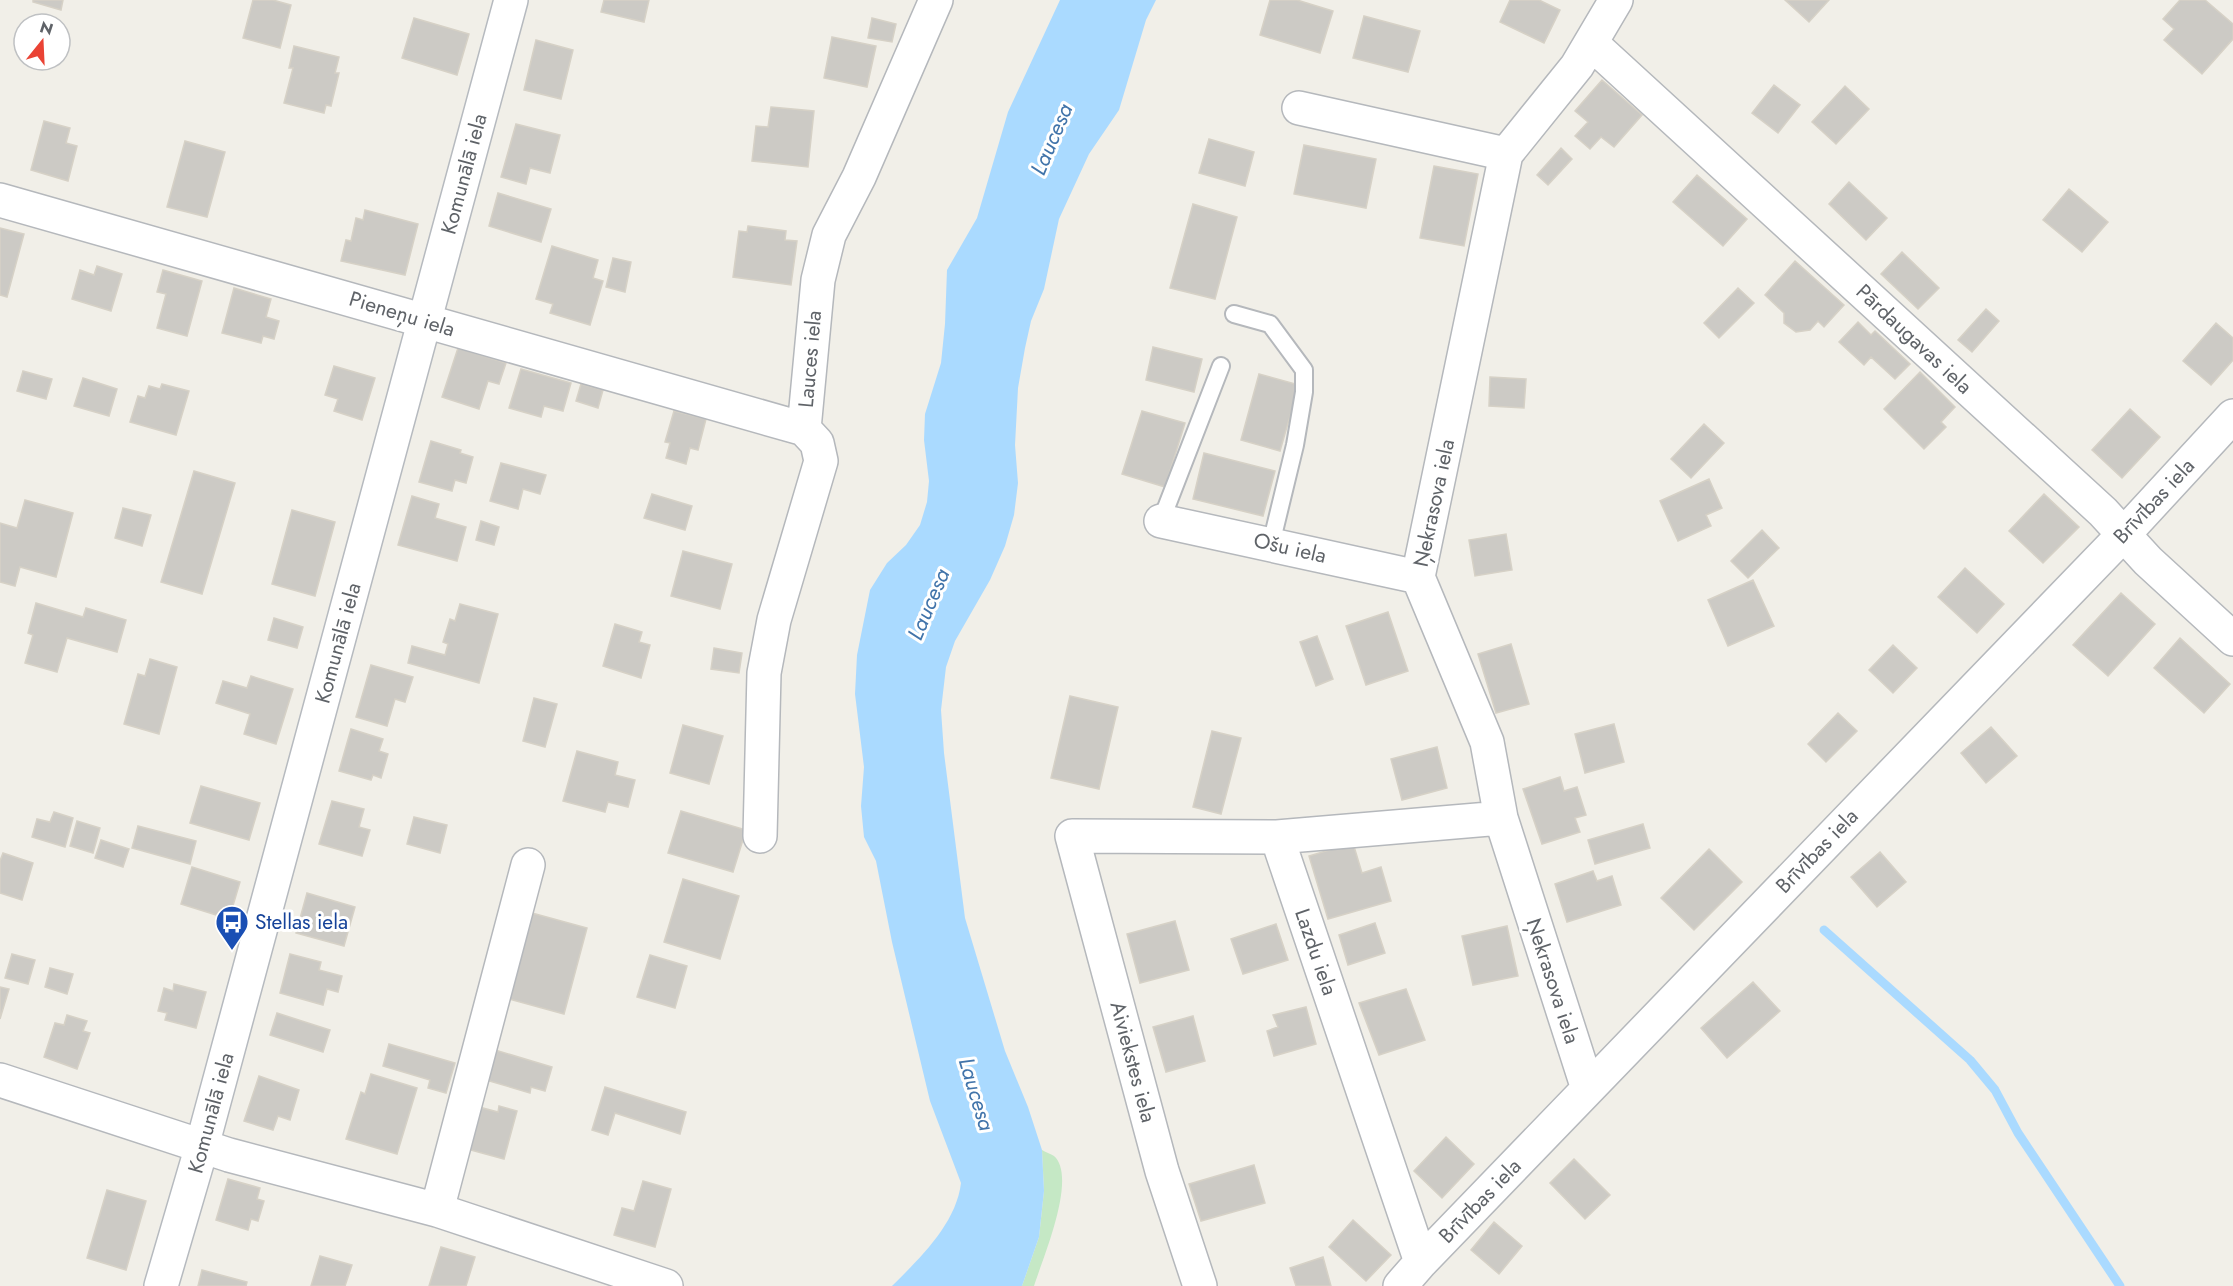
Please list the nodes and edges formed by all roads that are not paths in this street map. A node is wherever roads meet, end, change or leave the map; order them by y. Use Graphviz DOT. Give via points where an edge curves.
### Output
graph roads {
  1 [pos="511,0"];
  2 [pos="936,0"];
  3 [pos="1616,0"];
  4 [pos="1591,43"];
  5 [pos="1299,108"];
  6 [pos="1506,154"];
  7 [pos="0,200"];
  8 [pos="1234,314"];
  9 [pos="425,320"];
  10 [pos="1221,366"];
  11 [pos="2233,416"];
  12 [pos="804,429"];
  13 [pos="1161,521"];
  14 [pos="2124,534"];
  15 [pos="1270,544"];
  16 [pos="1418,577"];
  17 [pos="2233,639"];
  18 [pos="1501,818"];
  19 [pos="760,836"];
  20 [pos="1276,837"];
  21 [pos="528,865"];
  22 [pos="0,1080"];
  23 [pos="1588,1089"];
  24 [pos="202,1146"];
  25 [pos="437,1210"];
  26 [pos="1411,1274"];
  27 [pos="161,1286"];
  28 [pos="666,1286"];
  29 [pos="1200,1286"];
  1 -- 9 [label="street, Komunālā iela"];
  2 -- 12 [label="street, Lauces iela" via="859,177 829,235 818,280"];
  3 -- 4 [label="street, Ņekrasova iela"];
  4 -- 6 [label="street, Ņekrasova iela"];
  4 -- 14 [label="street, Pārdaugavas iela"];
  5 -- 6 [label="street"];
  6 -- 16 [label="street, Ņekrasova iela"];
  7 -- 9 [label="street, Pieneņu iela"];
  8 -- 15 [label="lane" via="1270,324 1304,370 1295,445"];
  9 -- 12 [label="street, Pieneņu iela"];
  9 -- 24 [label="street, Komunālā iela"];
  10 -- 13 [label="lane"];
  11 -- 14 [label="street, Brīvības iela"];
  12 -- 19 [label="street, Lauces iela" via="817,443 821,461 774,620 764,673"];
  13 -- 15 [label="street, Ošu iela"];
  14 -- 17 [label="street, Pārdaugavas iela"];
  14 -- 23 [label="street, Brīvības iela"];
  15 -- 16 [label="street, Ošu iela"];
  16 -- 18 [label="street, Ņekrasova iela" via="1487,742"];
  18 -- 20 [label="street"];
  18 -- 23 [label="street, Ņekrasova iela"];
  20 -- 26 [label="street, Lazdu iela"];
  20 -- 29 [label="street, Aiviekstes iela" via="1072,836 1162,1171"];
  21 -- 25 [label="street"];
  22 -- 24 [label="street"];
  23 -- 26 [label="street, Brīvības iela"];
  24 -- 25 [label="street"];
  24 -- 27 [label="street, Komunālā iela"];
  25 -- 28 [label="street"];
}
